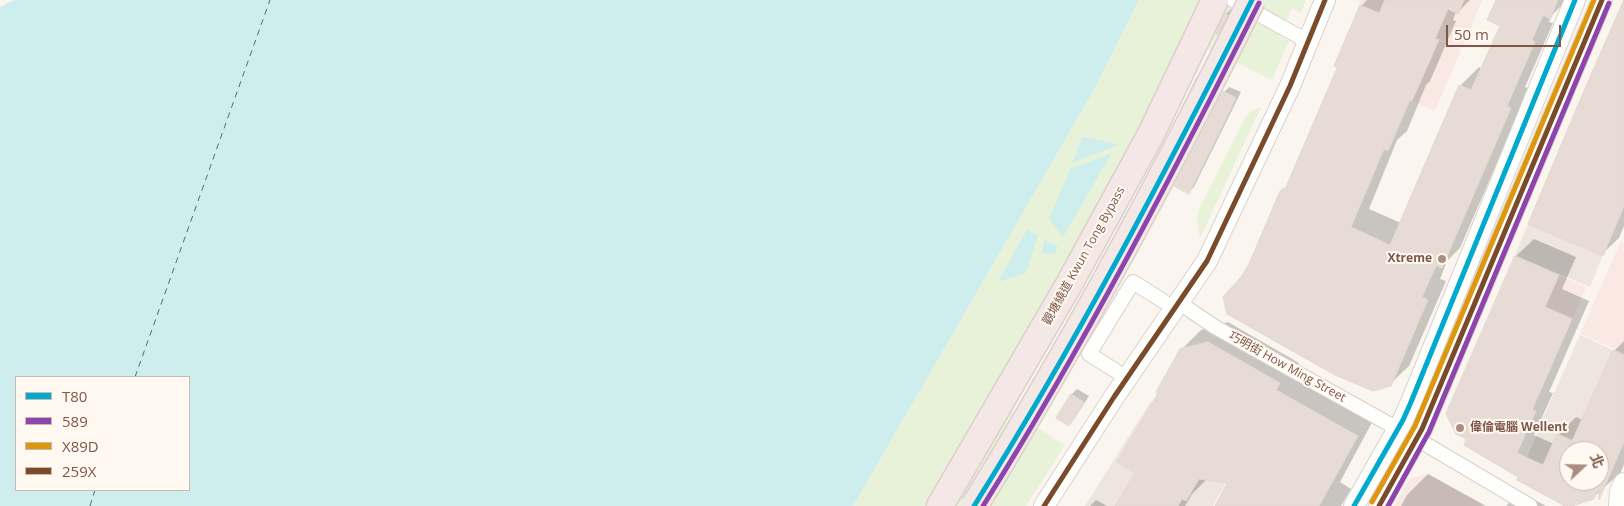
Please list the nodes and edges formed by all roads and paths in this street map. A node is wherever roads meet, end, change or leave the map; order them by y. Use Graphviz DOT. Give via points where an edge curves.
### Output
graph roads {
  1 [pos="1215,0"];
  2 [pos="1233,0"];
  3 [pos="1252,0"];
  4 [pos="1325,0"];
  5 [pos="1575,0"];
  6 [pos="1602,0"];
  7 [pos="1309,42"];
  8 [pos="1171,302"];
  9 [pos="1116,371"];
  10 [pos="1398,429"];
  11 [pos="1417,439"];
  12 [pos="1621,493"];
  13 [pos="940,506"];
  14 [pos="974,506"];
  15 [pos="1044,506"];
  16 [pos="1354,506"];
  17 [pos="1379,506"];
  18 [pos="1530,506"];
  19 [pos="1606,506"];
  1 -- 13 [label="highway, 觀塘繞道 Kwun Tong Bypass" via="1142,152 1064,294"];
  2 -- 7 [label="street"];
  3 -- 14 [label="highway, bridge" via="1109,277 1000,467"];
  4 -- 7 [label="main road"];
  5 -- 10 [label="main road"];
  6 -- 11 [label="main road"];
  7 -- 8 [label="main road" via="1212,252 1192,285"];
  8 -- 9 [label="street, 巧明街 How Ming Street" via="1133,282 1089,354"];
  8 -- 10 [label="street, 巧明街 How Ming Street"];
  8 -- 15 [label="main road"];
  10 -- 16 [label="main road"];
  11 -- 17 [label="main road"];
  11 -- 18 [label="street"];
  12 -- 19 [label="main road"];
}
